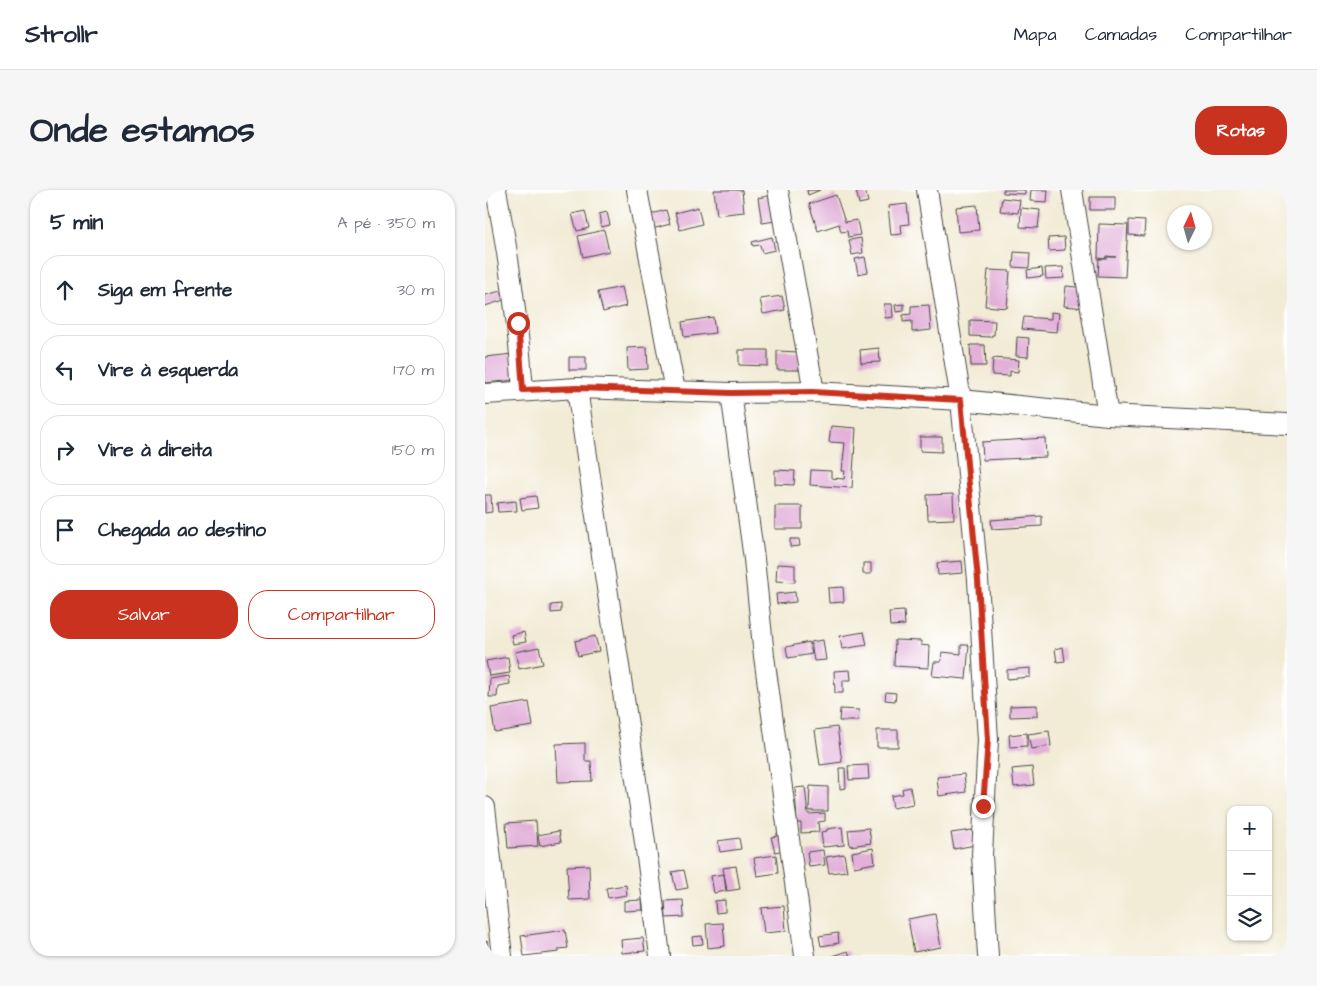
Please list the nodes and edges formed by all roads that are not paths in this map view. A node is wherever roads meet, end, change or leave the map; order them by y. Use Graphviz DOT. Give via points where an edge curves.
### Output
graph roads {
  1 [pos="496,190"];
  2 [pos="637,190"];
  3 [pos="777,190"];
  4 [pos="927,190"];
  5 [pos="1073,190"];
  6 [pos="577,388"];
  7 [pos="523,390"];
  8 [pos="675,391"];
  9 [pos="813,392"];
  10 [pos="731,393"];
  11 [pos="485,394"];
  12 [pos="961,400"];
  13 [pos="1108,414"];
  14 [pos="1287,424"];
  15 [pos="485,807"];
  16 [pos="502,956"];
  17 [pos="659,956"];
  18 [pos="805,956"];
  19 [pos="988,956"];
  1 -- 7 [label="street" via="509,255"];
  2 -- 8 [label="street"];
  3 -- 9 [label="street"];
  4 -- 12 [label="street"];
  5 -- 13 [label="street"];
  6 -- 7 [label="street"];
  6 -- 8 [label="street"];
  6 -- 17 [label="street" via="601,557 626,700"];
  7 -- 11 [label="street"];
  8 -- 10 [label="street"];
  9 -- 10 [label="street"];
  9 -- 12 [label="street"];
  10 -- 18 [label="street"];
  12 -- 13 [label="street"];
  12 -- 19 [label="street" via="978,580 988,740 982,855"];
  13 -- 14 [label="street"];
  15 -- 16 [label="street"];
}
